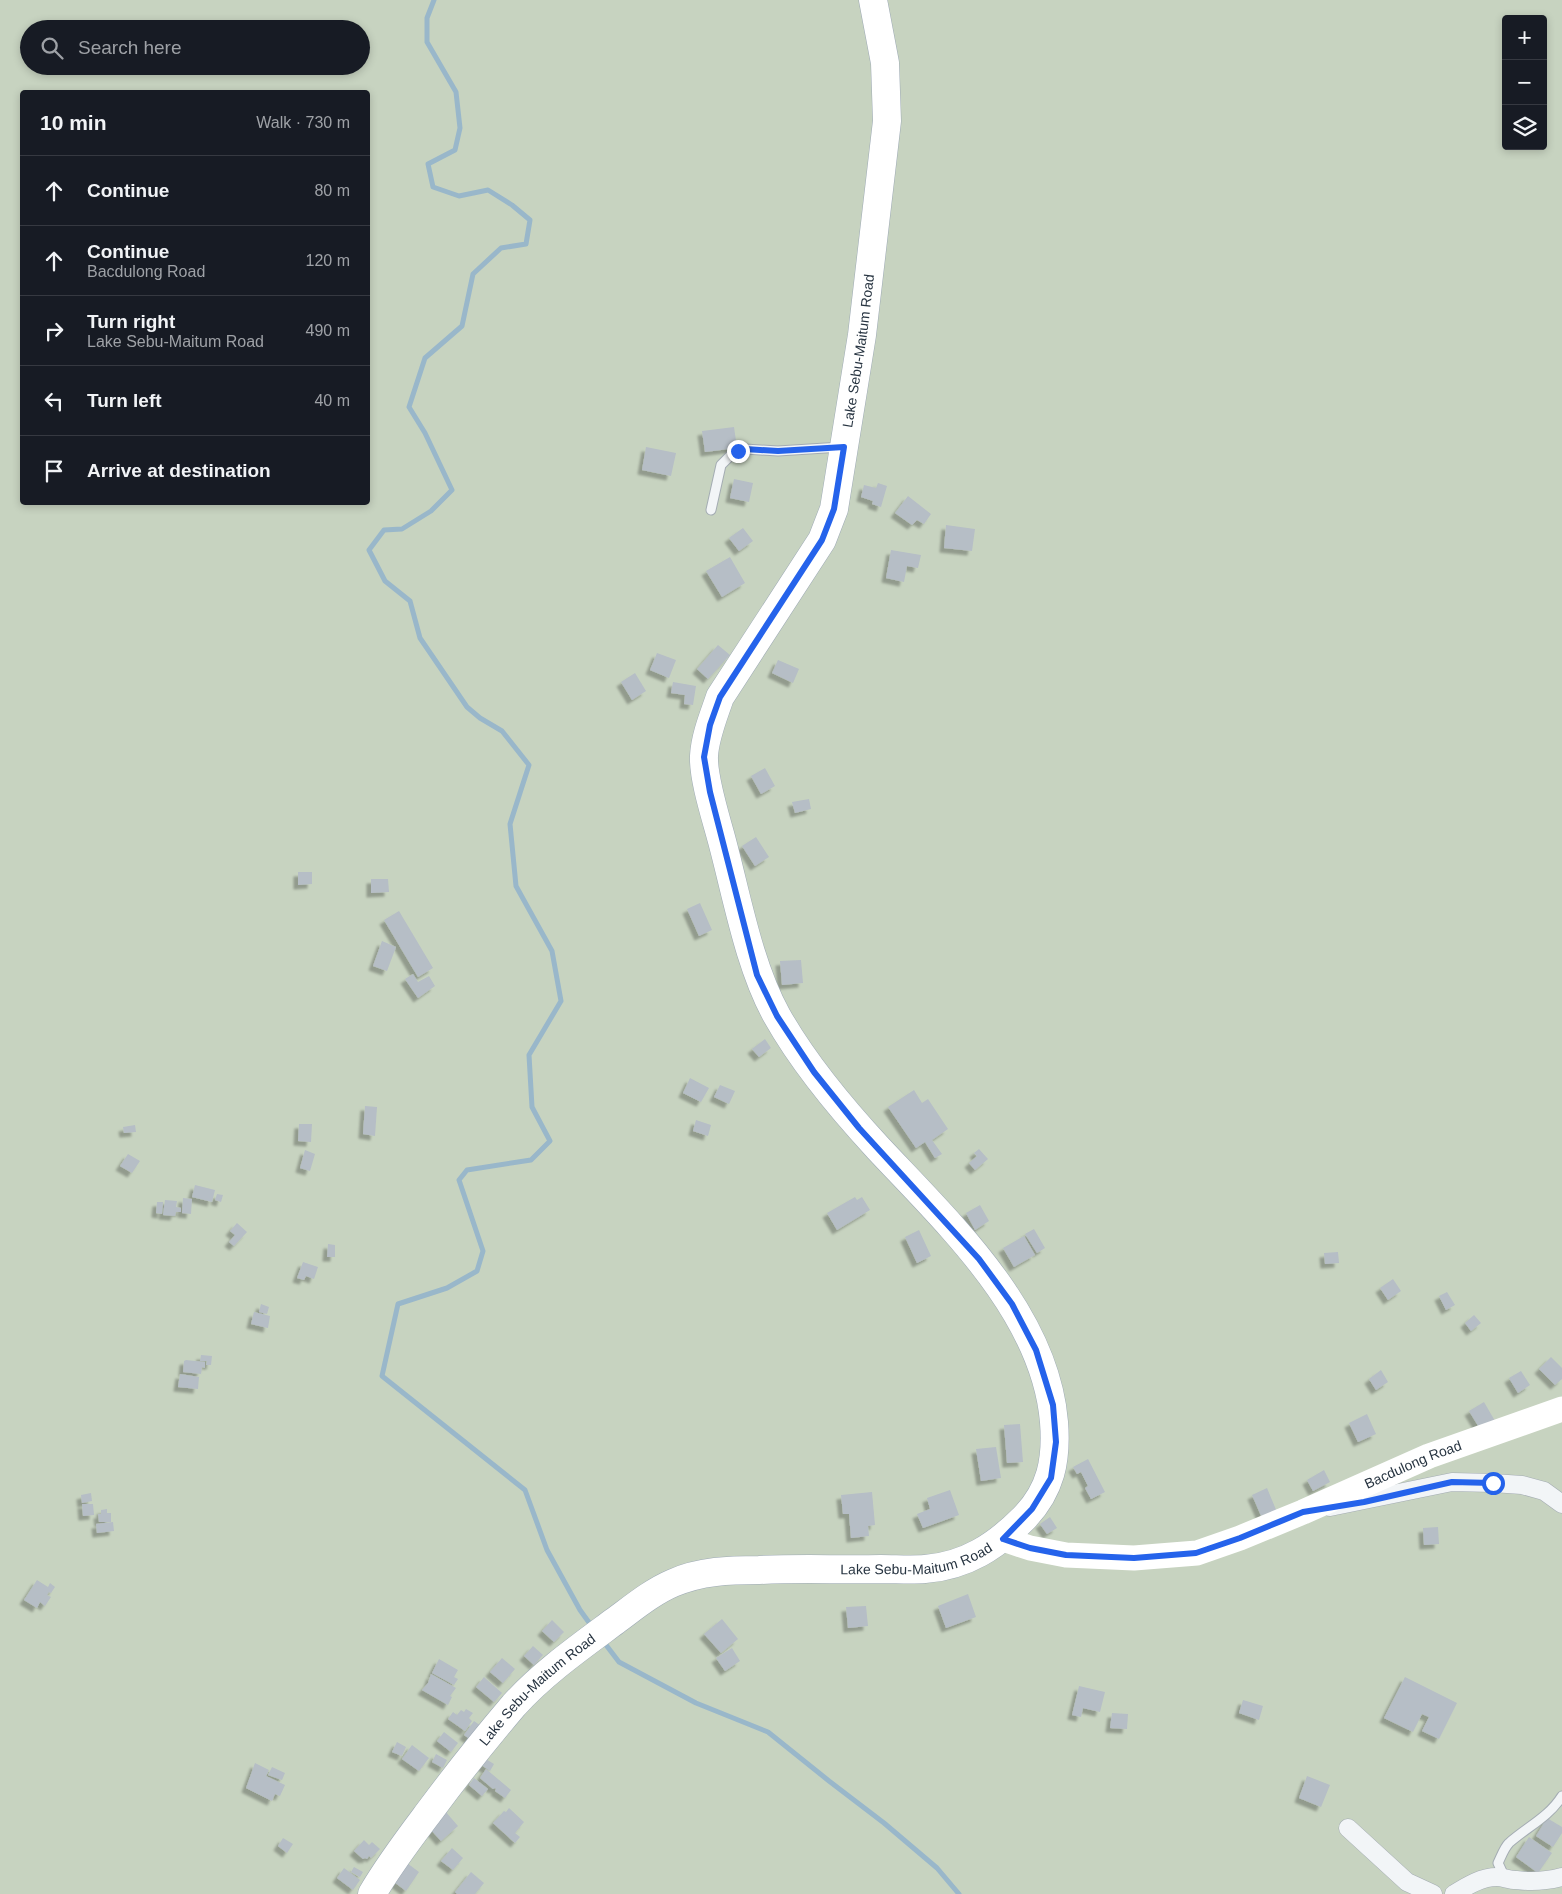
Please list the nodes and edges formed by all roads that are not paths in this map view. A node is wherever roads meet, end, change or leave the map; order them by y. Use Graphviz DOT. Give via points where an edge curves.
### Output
graph roads {
  1 [pos="873,0"];
  2 [pos="844,447"];
  3 [pos="710,510"];
  4 [pos="1562,1408"];
  5 [pos="1562,1504"];
  6 [pos="1303,1512"];
  7 [pos="1003,1539"];
  8 [pos="1562,1796"];
  9 [pos="1348,1828"];
  10 [pos="1562,1877"];
  11 [pos="1505,1878"];
  12 [pos="372,1894"];
  13 [pos="1433,1894"];
  14 [pos="1454,1894"];
  1 -- 2 [label="main road, Lake Sebu-Maitum Road" via="886,63 887,121 862,335"];
  2 -- 3 [label="lane" via="738,451 721,465"];
  2 -- 7 [label="main road, Lake Sebu-Maitum Road" via="834,509 822,540 720,697 704,757 757,975 777,1016 814,1072 859,1128 979,1259 1012,1304 1036,1350 1053,1405 1056,1442 1051,1478 1032,1509"];
  4 -- 6 [label="street, Bacdulong Road" via="1430,1456"];
  5 -- 6 [label="street" via="1544,1491 1522,1485 1452,1482"];
  6 -- 7 [label="street, Bacdulong Road" via="1196,1553 1134,1558 1066,1555"];
  7 -- 12 [label="main road, Lake Sebu-Maitum Road" via="954,1564 927,1569 716,1572 693,1575 670,1584 576,1650 516,1704 416,1830"];
  8 -- 11 [label="lane" via="1536,1824 1508,1844 1498,1863"];
  9 -- 13 [label="street" via="1408,1882"];
  10 -- 11 [label="street" via="1534,1881"];
  11 -- 14 [label="street" via="1485,1878"];
}
